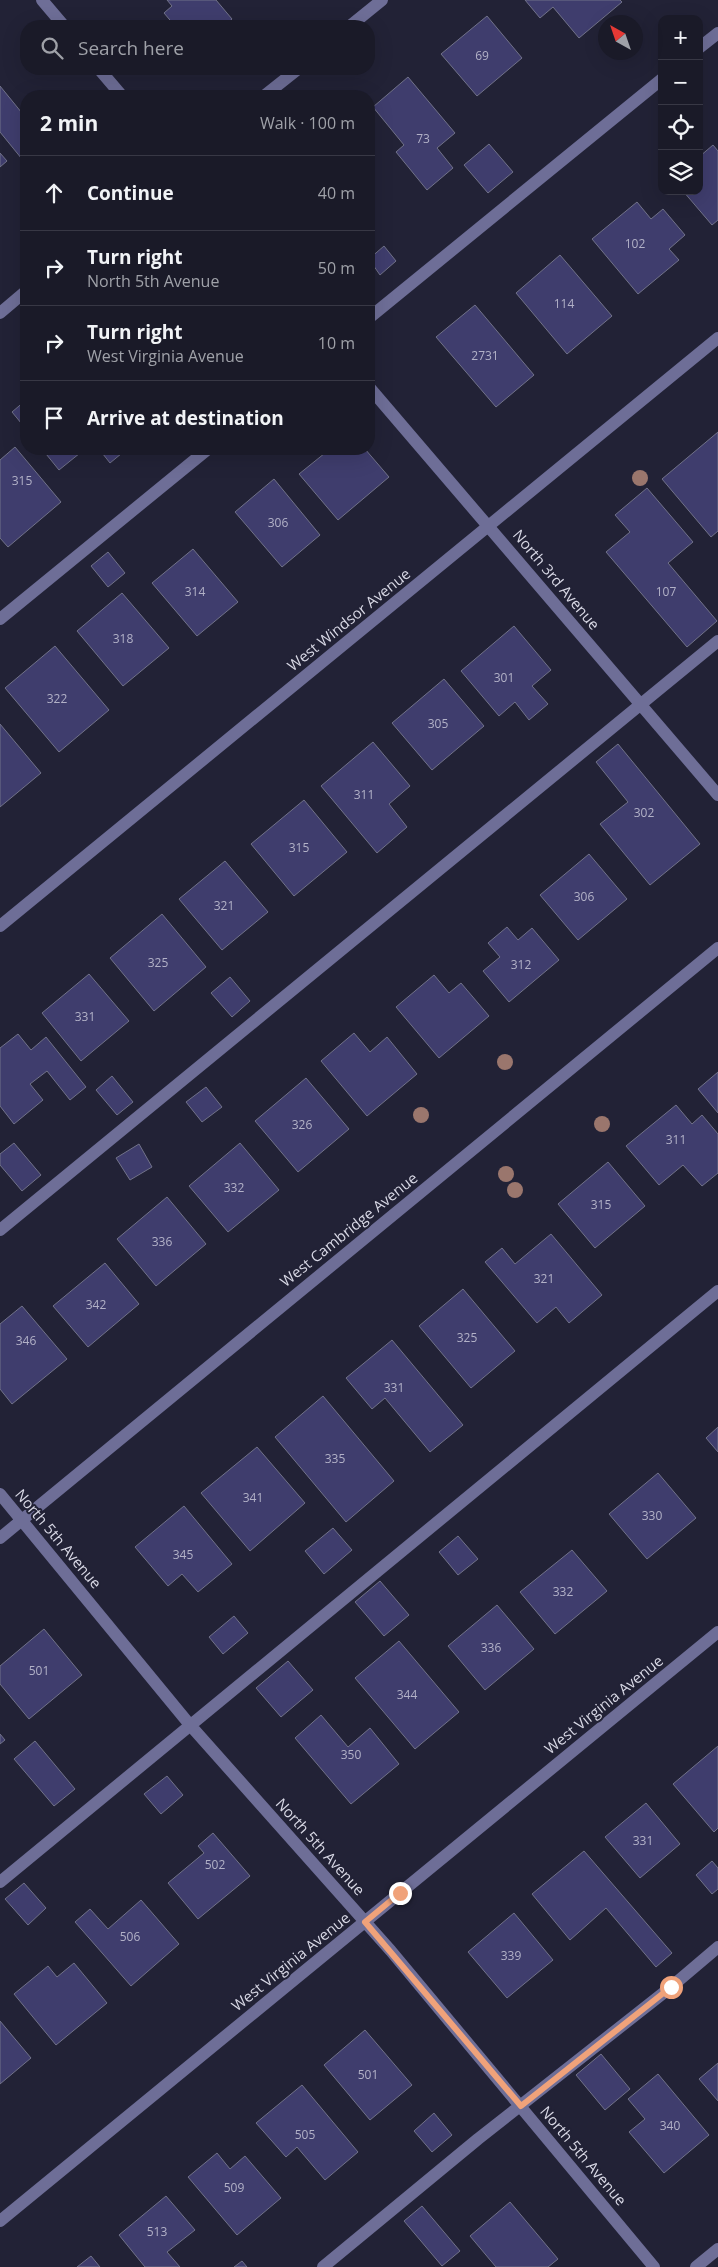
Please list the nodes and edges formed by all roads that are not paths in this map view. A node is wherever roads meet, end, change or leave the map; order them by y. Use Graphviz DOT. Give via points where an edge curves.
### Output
graph roads {
  1 [pos="42,0"];
  2 [pos="382,0"];
  3 [pos="59,20"];
  4 [pos="357,20"];
  5 [pos="718,33"];
  6 [pos="703,45"];
  7 [pos="104,75"];
  8 [pos="290,75"];
  9 [pos="658,82"];
  10 [pos="117,90"];
  11 [pos="272,90"];
  12 [pos="20,296"];
  13 [pos="0,313"];
  14 [pos="375,313"];
  15 [pos="718,338"];
  16 [pos="375,394"];
  17 [pos="201,455"];
  18 [pos="489,526"];
  19 [pos="0,619"];
  20 [pos="718,642"];
  21 [pos="641,704"];
  22 [pos="718,795"];
  23 [pos="0,926"];
  24 [pos="718,948"];
  25 [pos="0,1230"];
  26 [pos="718,1291"];
  27 [pos="0,1494"];
  28 [pos="22,1520"];
  29 [pos="0,1538"];
  30 [pos="718,1632"];
  31 [pos="190,1725"];
  32 [pos="0,1882"];
  33 [pos="365,1922"];
  34 [pos="718,1947"];
  35 [pos="521,2106"];
  36 [pos="0,2221"];
  37 [pos="718,2249"];
  38 [pos="323,2267"];
  39 [pos="654,2267"];
  40 [pos="696,2267"];
  1 -- 3 [label="street"];
  2 -- 4 [label="street"];
  5 -- 6 [label="street"];
  7 -- 10 [label="street"];
  8 -- 11 [label="street"];
  9 -- 14 [label="street"];
  12 -- 13 [label="street"];
  15 -- 18 [label="street, West Windsor Avenue"];
  16 -- 18 [label="street, North 3rd Avenue"];
  17 -- 19 [label="street"];
  18 -- 21 [label="street, North 3rd Avenue"];
  18 -- 23 [label="street, West Windsor Avenue"];
  20 -- 21 [label="street"];
  21 -- 22 [label="street, North 3rd Avenue"];
  21 -- 25 [label="street"];
  24 -- 28 [label="street, West Cambridge Avenue"];
  26 -- 31 [label="street"];
  27 -- 28 [label="street, North 5th Avenue"];
  28 -- 29 [label="street, West Cambridge Avenue"];
  28 -- 31 [label="street, North 5th Avenue"];
  30 -- 33 [label="street, West Virginia Avenue"];
  31 -- 32 [label="street"];
  31 -- 33 [label="street, North 5th Avenue"];
  33 -- 35 [label="street, North 5th Avenue"];
  33 -- 36 [label="street, West Virginia Avenue"];
  34 -- 35 [label="street"];
  35 -- 38 [label="street"];
  35 -- 39 [label="street, North 5th Avenue"];
  37 -- 40 [label="street"];
}
